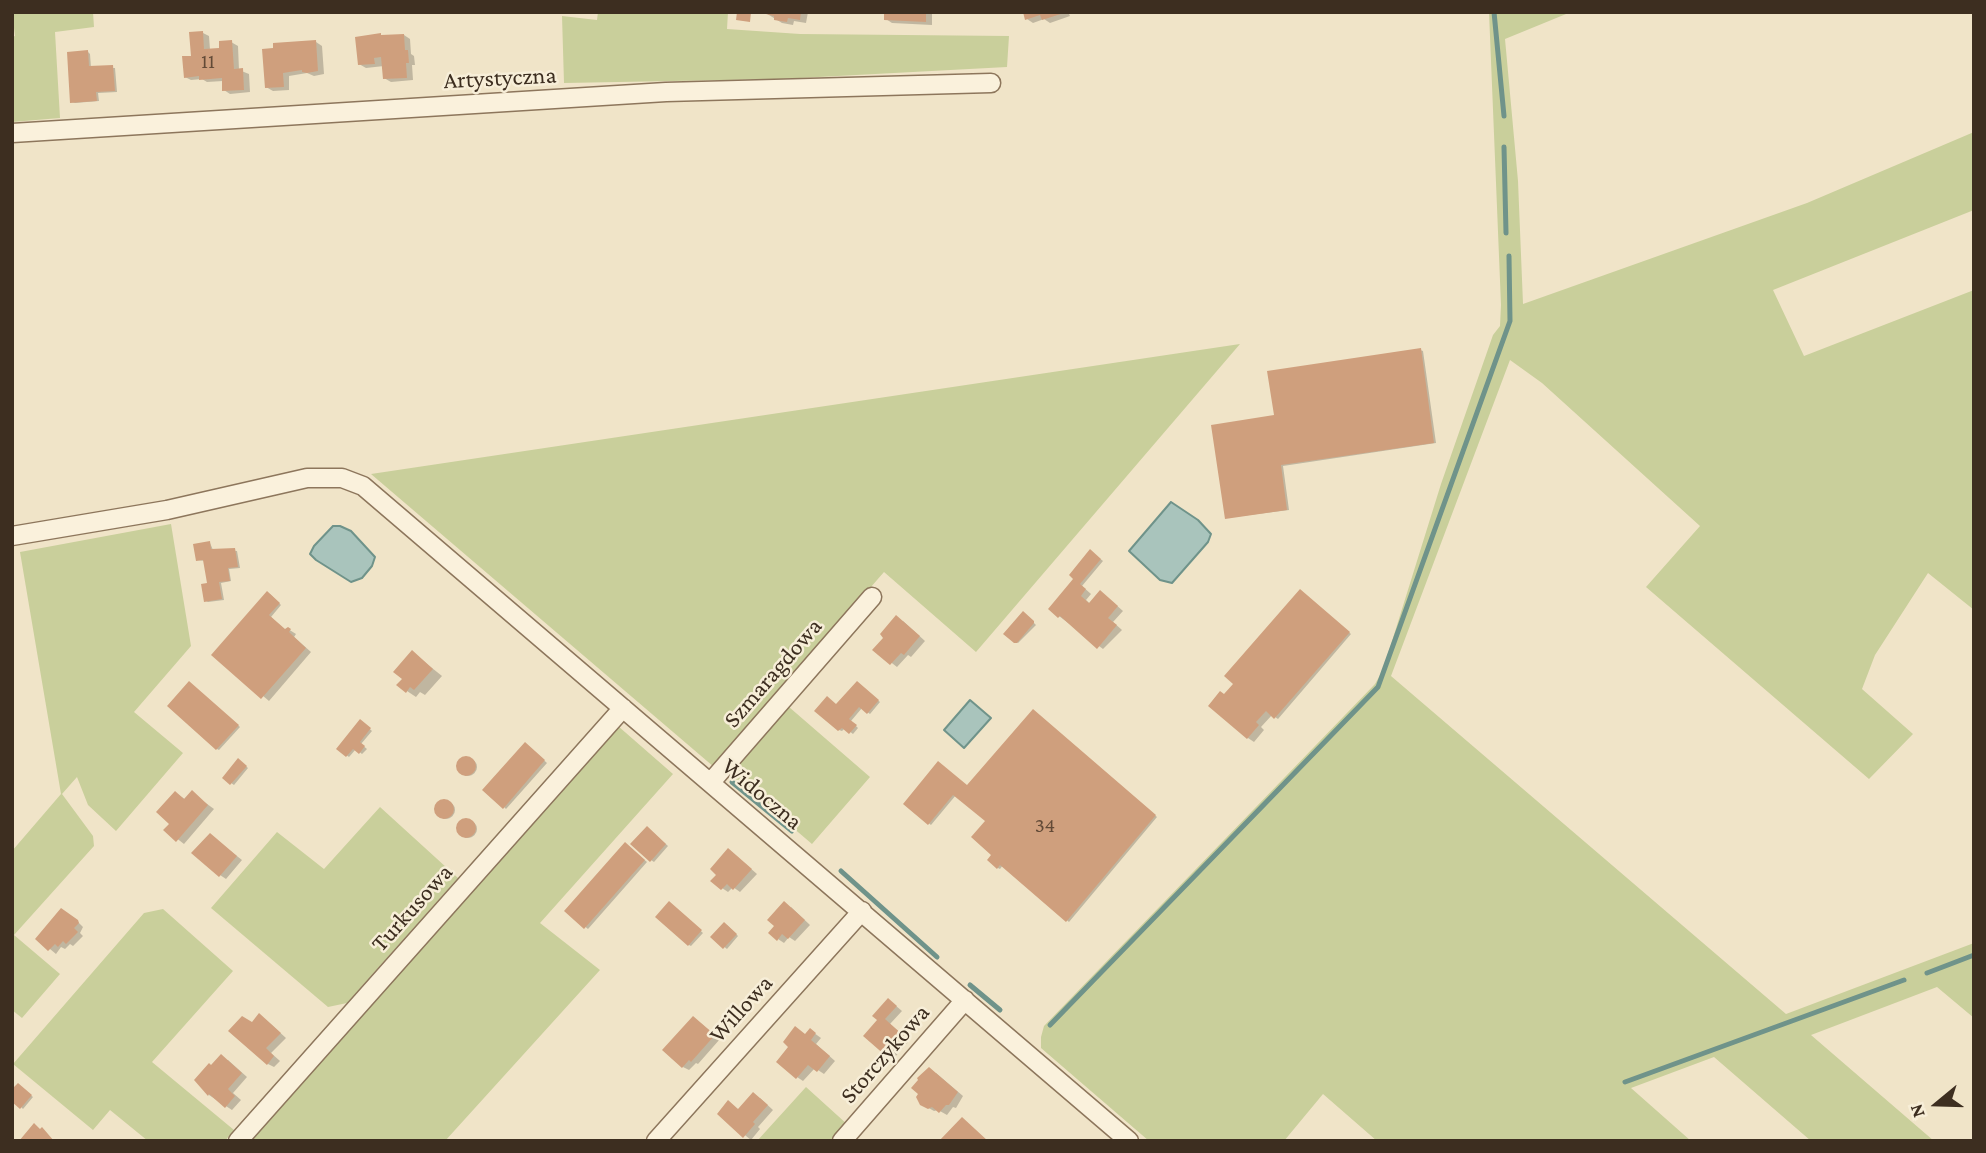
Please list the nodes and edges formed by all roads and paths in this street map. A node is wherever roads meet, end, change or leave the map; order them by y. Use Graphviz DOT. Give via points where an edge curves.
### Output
graph roads {
  1 [pos="991,83"];
  2 [pos="12,133"];
  3 [pos="12,536"];
  4 [pos="872,597"];
  5 [pos="623,708"];
  6 [pos="711,782"];
  7 [pos="862,911"];
  8 [pos="965,1000"];
  9 [pos="237,1141"];
  10 [pos="656,1141"];
  11 [pos="842,1141"];
  12 [pos="1129,1141"];
  1 -- 2 [label="street, Artystyczna" via="666,92"];
  3 -- 5 [label="street, Widoczna" via="180,508 307,478 342,478 363,486"];
  4 -- 6 [label="street, Szmaragdowa"];
  5 -- 6 [label="street, Widoczna"];
  5 -- 9 [label="street, Turkusowa"];
  6 -- 7 [label="street, Widoczna"];
  7 -- 8 [label="street, Widoczna"];
  7 -- 10 [label="street, Willowa"];
  8 -- 11 [label="street, Storczykowa"];
  8 -- 12 [label="street, Widoczna"];
}
